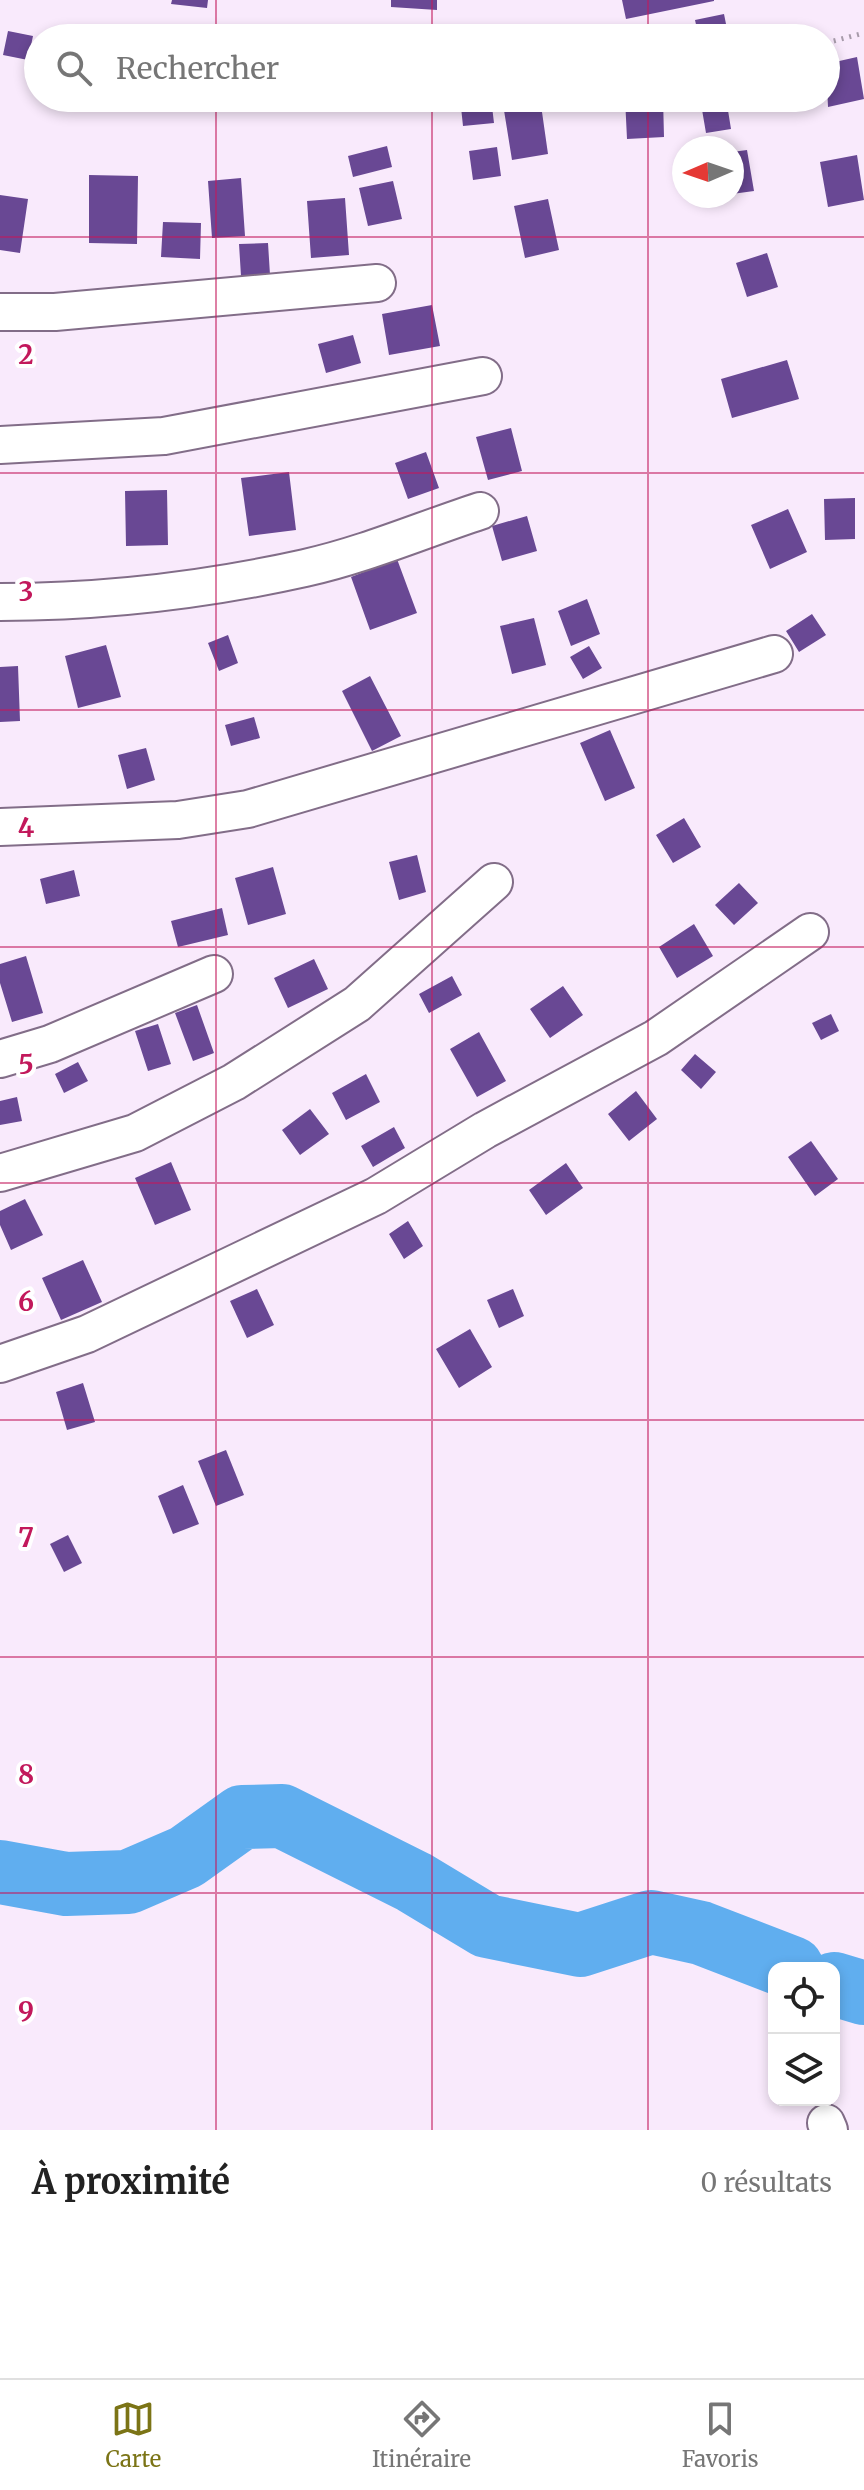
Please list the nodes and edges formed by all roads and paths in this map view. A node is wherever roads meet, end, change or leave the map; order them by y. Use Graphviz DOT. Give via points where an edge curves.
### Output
graph roads {
  1 [pos="864,33"];
  2 [pos="840,39"];
  3 [pos="377,283"];
  4 [pos="6,307"];
  5 [pos="483,376"];
  6 [pos="0,445"];
  7 [pos="480,511"];
  8 [pos="0,602"];
  9 [pos="774,654"];
  10 [pos="0,827"];
  11 [pos="494,882"];
  12 [pos="810,932"];
  13 [pos="214,974"];
  14 [pos="0,1059"];
  15 [pos="0,1173"];
  16 [pos="0,1364"];
  1 -- 2 [label="path"];
  3 -- 4 [label="street" via="55,312"];
  5 -- 6 [label="street" via="164,436"];
  7 -- 8 [label="street" via="306,568 57,602"];
  9 -- 10 [label="street" via="248,809 178,820"];
  11 -- 15 [label="street" via="357,1004 234,1082 135,1133"];
  12 -- 16 [label="street" via="656,1038 376,1196 87,1334"];
  13 -- 14 [label="street" via="62,1039"];
}
